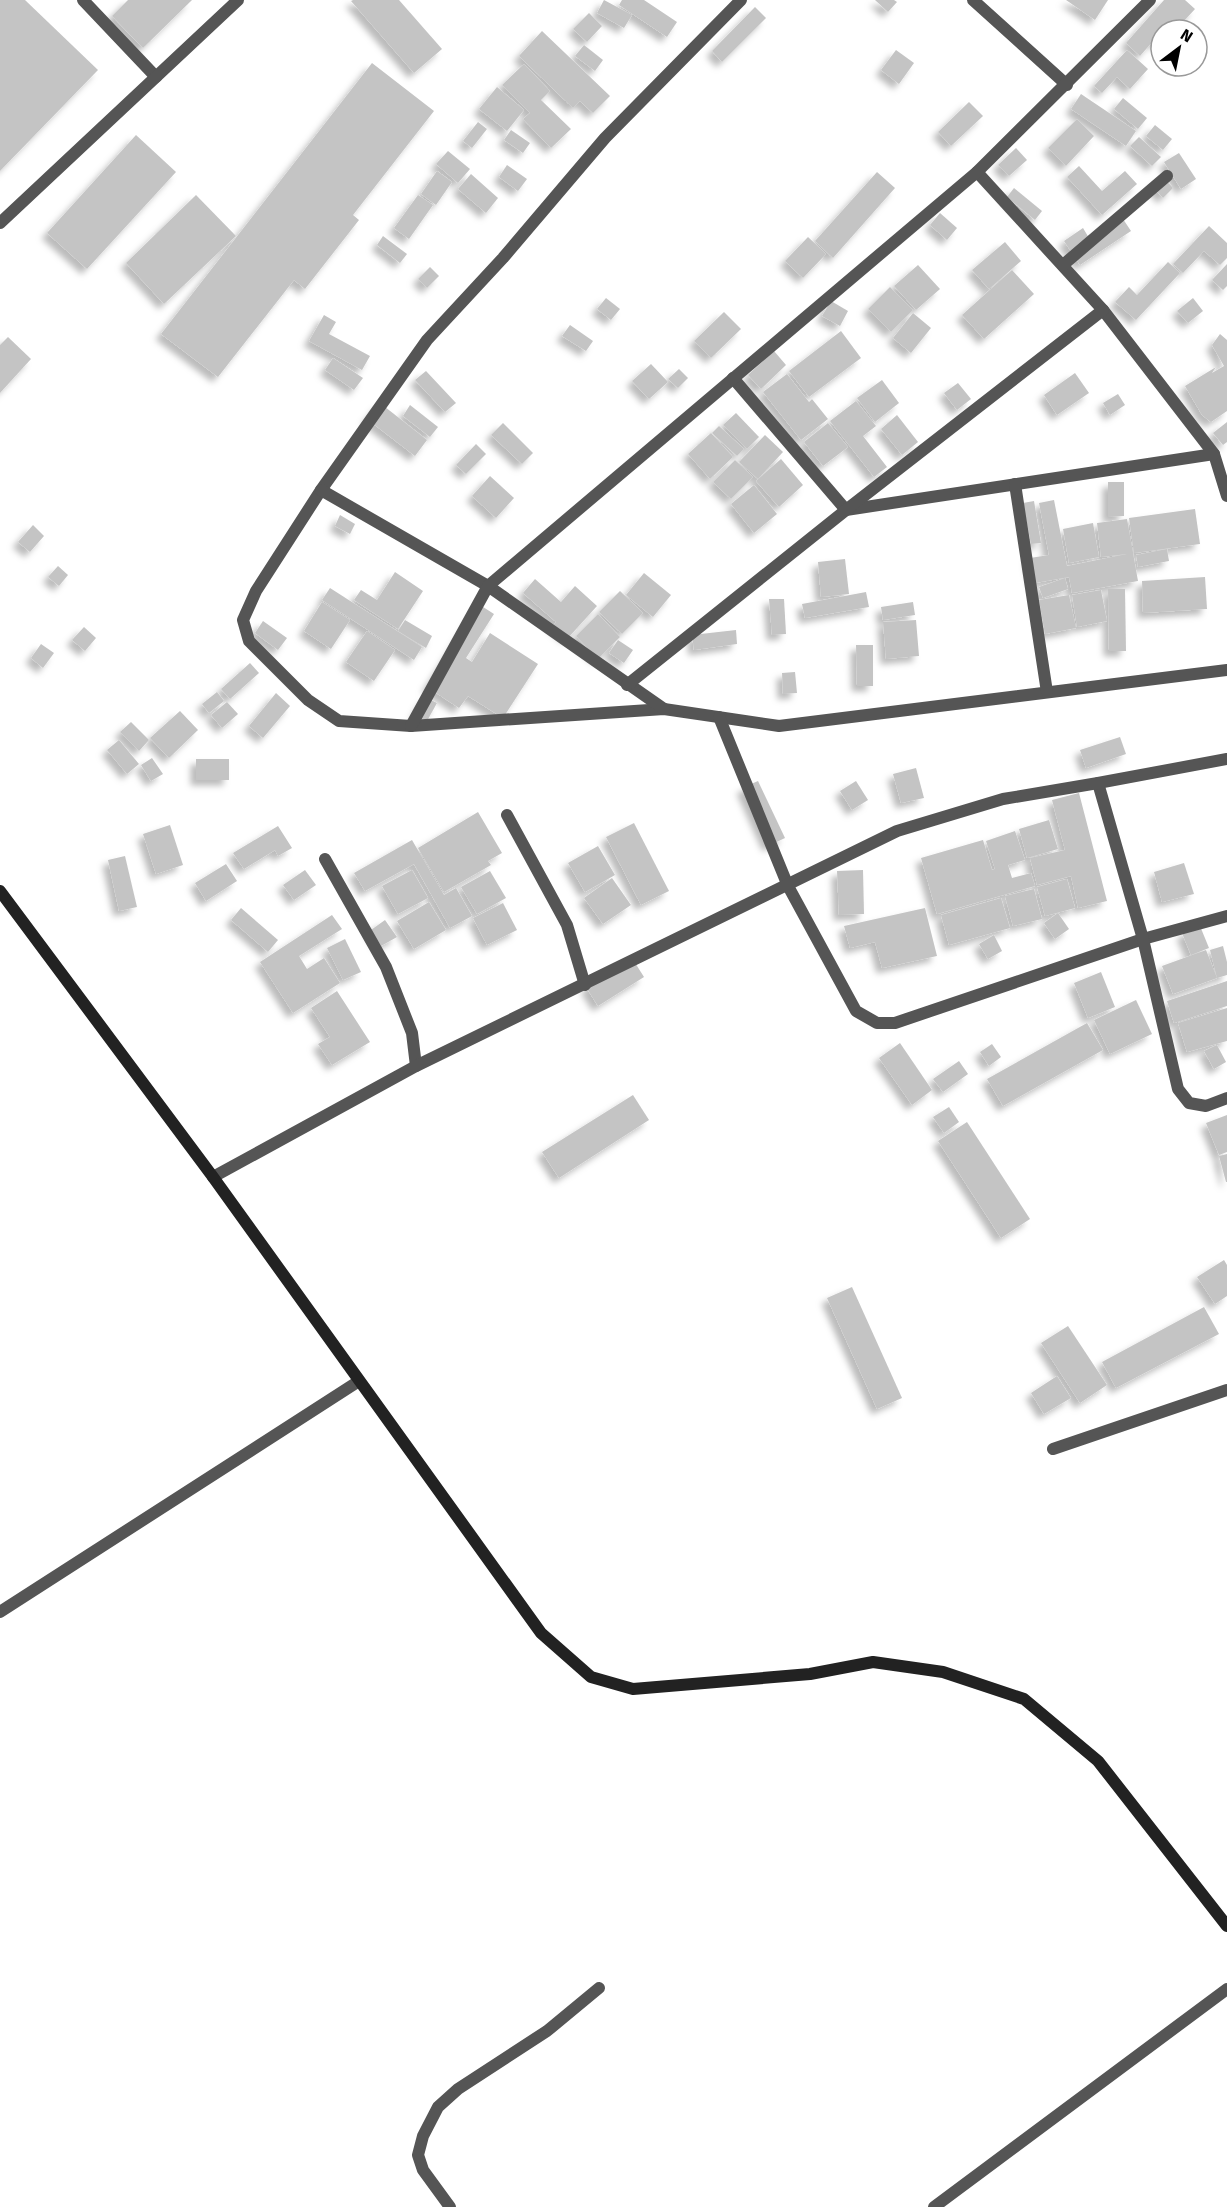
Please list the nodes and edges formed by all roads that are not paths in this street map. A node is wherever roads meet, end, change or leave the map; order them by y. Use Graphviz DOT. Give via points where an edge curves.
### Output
graph roads {
  1 [pos="83,0"];
  2 [pos="238,0"];
  3 [pos="741,0"];
  4 [pos="973,0"];
  5 [pos="1150,0"];
  6 [pos="156,76"];
  7 [pos="1067,85"];
  8 [pos="977,172"];
  9 [pos="1167,176"];
  10 [pos="0,223"];
  11 [pos="1064,265"];
  12 [pos="1103,310"];
  13 [pos="734,378"];
  14 [pos="1214,454"];
  15 [pos="1016,484"];
  16 [pos="321,490"];
  17 [pos="1227,496"];
  18 [pos="846,510"];
  19 [pos="488,586"];
  20 [pos="1227,670"];
  21 [pos="627,685"];
  22 [pos="1047,692"];
  23 [pos="664,709"];
  24 [pos="718,717"];
  25 [pos="411,726"];
  26 [pos="1227,759"];
  27 [pos="1098,783"];
  28 [pos="507,815"];
  29 [pos="325,859"];
  30 [pos="788,886"];
  31 [pos="0,891"];
  32 [pos="1227,916"];
  33 [pos="1143,939"];
  34 [pos="585,985"];
  35 [pos="416,1066"];
  36 [pos="1227,1098"];
  37 [pos="213,1177"];
  38 [pos="360,1381"];
  39 [pos="1227,1390"];
  40 [pos="1053,1449"];
  41 [pos="0,1612"];
  42 [pos="1227,1926"];
  43 [pos="599,1988"];
  44 [pos="1227,1989"];
  45 [pos="450,2207"];
  46 [pos="934,2207"];
  1 -- 6 [label="street"];
  2 -- 6 [label="street"];
  3 -- 16 [label="street" via="605,138 427,340"];
  4 -- 7 [label="street"];
  5 -- 7 [label="street"];
  6 -- 10 [label="street"];
  7 -- 8 [label="street"];
  8 -- 11 [label="street"];
  8 -- 13 [label="street"];
  9 -- 11 [label="street"];
  11 -- 12 [label="street"];
  12 -- 14 [label="street"];
  12 -- 18 [label="street"];
  13 -- 18 [label="street"];
  13 -- 19 [label="street"];
  14 -- 15 [label="street"];
  14 -- 17 [label="street"];
  15 -- 18 [label="street"];
  15 -- 22 [label="street"];
  16 -- 19 [label="street"];
  16 -- 25 [label="street" via="256,591 243,620 249,641 308,700 339,721"];
  18 -- 21 [label="street"];
  19 -- 21 [label="street"];
  19 -- 25 [label="street"];
  20 -- 22 [label="street"];
  21 -- 23 [label="street"];
  22 -- 24 [label="street" via="778,726"];
  23 -- 24 [label="street"];
  23 -- 25 [label="street"];
  24 -- 30 [label="street"];
  26 -- 27 [label="street"];
  27 -- 30 [label="street" via="1003,798 897,831"];
  27 -- 33 [label="street"];
  28 -- 34 [label="street" via="567,925"];
  29 -- 35 [label="street" via="386,967 412,1033"];
  30 -- 33 [label="street" via="856,1011 877,1023 895,1023"];
  30 -- 34 [label="street"];
  31 -- 37 [label="street"];
  32 -- 33 [label="street"];
  33 -- 36 [label="street" via="1178,1089 1189,1103 1206,1106"];
  34 -- 35 [label="street"];
  35 -- 37 [label="street"];
  37 -- 38 [label="street"];
  38 -- 41 [label="street"];
  38 -- 42 [label="street" via="541,1633 591,1677 633,1689 810,1674 873,1662 944,1672 1024,1699 1098,1761"];
  39 -- 40 [label="street"];
  43 -- 45 [label="street" via="547,2031 458,2089 438,2107 418,2155 423,2170"];
  44 -- 46 [label="street"];
}
